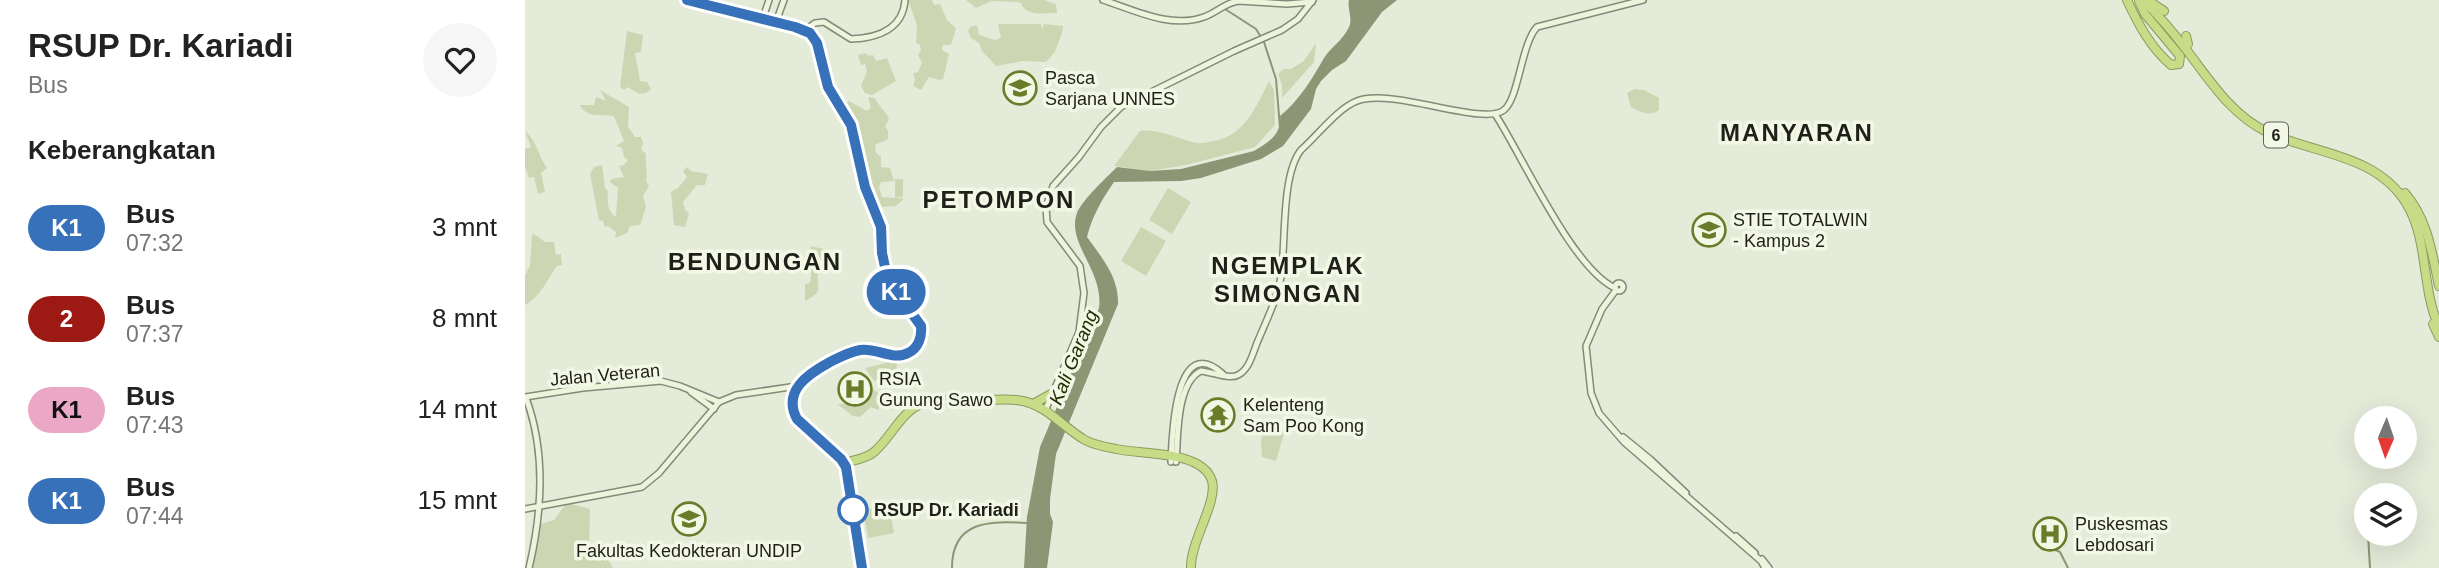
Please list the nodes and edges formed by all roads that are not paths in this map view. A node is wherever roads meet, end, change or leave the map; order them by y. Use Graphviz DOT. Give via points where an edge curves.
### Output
graph roads {
  1 [pos="687,0"];
  2 [pos="769,0"];
  3 [pos="784,0"];
  4 [pos="905,0"];
  5 [pos="1103,0"];
  6 [pos="1643,0"];
  7 [pos="2127,0"];
  8 [pos="2141,0"];
  9 [pos="1313,1"];
  10 [pos="2151,1"];
  11 [pos="1287,4"];
  12 [pos="2164,11"];
  13 [pos="762,18"];
  14 [pos="1298,19"];
  15 [pos="776,22"];
  16 [pos="804,31"];
  17 [pos="1495,114"];
  18 [pos="2403,191"];
  19 [pos="2420,242"];
  20 [pos="2439,286"];
  21 [pos="2439,317"];
  22 [pos="2439,327"];
  23 [pos="2439,337"];
  24 [pos="797,386"];
  25 [pos="688,389"];
  26 [pos="781,390"];
  27 [pos="1053,393"];
  28 [pos="535,396"];
  29 [pos="526,398"];
  30 [pos="1001,401"];
  31 [pos="719,402"];
  32 [pos="792,404"];
  33 [pos="1033,404"];
  34 [pos="530,408"];
  35 [pos="713,409"];
  36 [pos="1045,413"];
  37 [pos="1174,459"];
  38 [pos="845,465"];
  39 [pos="540,506"];
  40 [pos="525,509"];
  41 [pos="529,568"];
  42 [pos="862,568"];
  43 [pos="1189,568"];
  44 [pos="1767,568"];
  1 -- 13 [label="highway"];
  2 -- 13 [label="main road"];
  3 -- 15 [label="main road"];
  4 -- 16 [label="main road" via="899,22 880,34 851,39 824,22"];
  5 -- 11 [label="main road" via="1179,21 1206,17 1243,0"];
  6 -- 17 [label="main road" via="1537,27 1511,98 1506,108"];
  7 -- 8 [label="highway" via="2138,25 2168,63 2176,66 2180,56 2145,14"];
  8 -- 19 [label="highway, 6" via="2243,117 2274,135 2355,161 2388,181 2407,204"];
  9 -- 11 [label="main road"];
  9 -- 14 [label="main road"];
  10 -- 12 [label="highway"];
  10 -- 18 [label="highway, 6" via="2228,96 2255,120 2363,160"];
  11 -- 14 [label="main road"];
  13 -- 15 [label="highway"];
  14 -- 27 [label="main road" via="1127,103 1053,186 1047,222 1080,266 1084,293 1079,332"];
  15 -- 16 [label="highway"];
  16 -- 24 [label="highway" via="816,40 828,87 851,125 865,187 881,227 885,267 922,330 917,345 906,354 865,349 849,352"];
  17 -- 37 [label="main road" via="1381,97 1363,99 1347,106 1301,150 1295,157 1287,198 1281,277 1272,308 1241,373 1234,377 1201,363 1188,372 1175,414"];
  17 -- 44 [label="main road" via="1564,233 1591,270 1616,289 1597,319 1586,352 1592,398 1599,413"];
  18 -- 20 [label="highway" via="2424,224"];
  18 -- 21 [label="highway, 6" via="2423,233"];
  19 -- 22 [label="highway, 6" via="2427,290"];
  19 -- 23 [label="highway" via="2424,294"];
  24 -- 26 [label="main road"];
  24 -- 32 [label="highway"];
  25 -- 28 [label="main road, Jalan Veteran" via="661,381"];
  25 -- 31 [label="main road, Jalan Veteran"];
  25 -- 35 [label="main road, Jalan Veteran"];
  26 -- 31 [label="main road"];
  26 -- 32 [label="main road"];
  27 -- 33 [label="highway"];
  27 -- 36 [label="main road"];
  28 -- 29 [label="main road, Jalan Veteran"];
  28 -- 34 [label="main road"];
  29 -- 34 [label="main road"];
  30 -- 33 [label="highway"];
  30 -- 36 [label="highway"];
  30 -- 38 [label="highway" via="925,406 896,429 874,457"];
  31 -- 35 [label="main road"];
  32 -- 38 [label="highway" via="797,419"];
  33 -- 36 [label="highway"];
  34 -- 39 [label="main road" via="539,459"];
  35 -- 39 [label="main road" via="642,487"];
  36 -- 37 [label="highway" via="1088,447"];
  37 -- 43 [label="highway" via="1194,466 1208,482 1187,554"];
  38 -- 42 [label="highway"];
  39 -- 40 [label="main road"];
  39 -- 41 [label="main road"];
}
